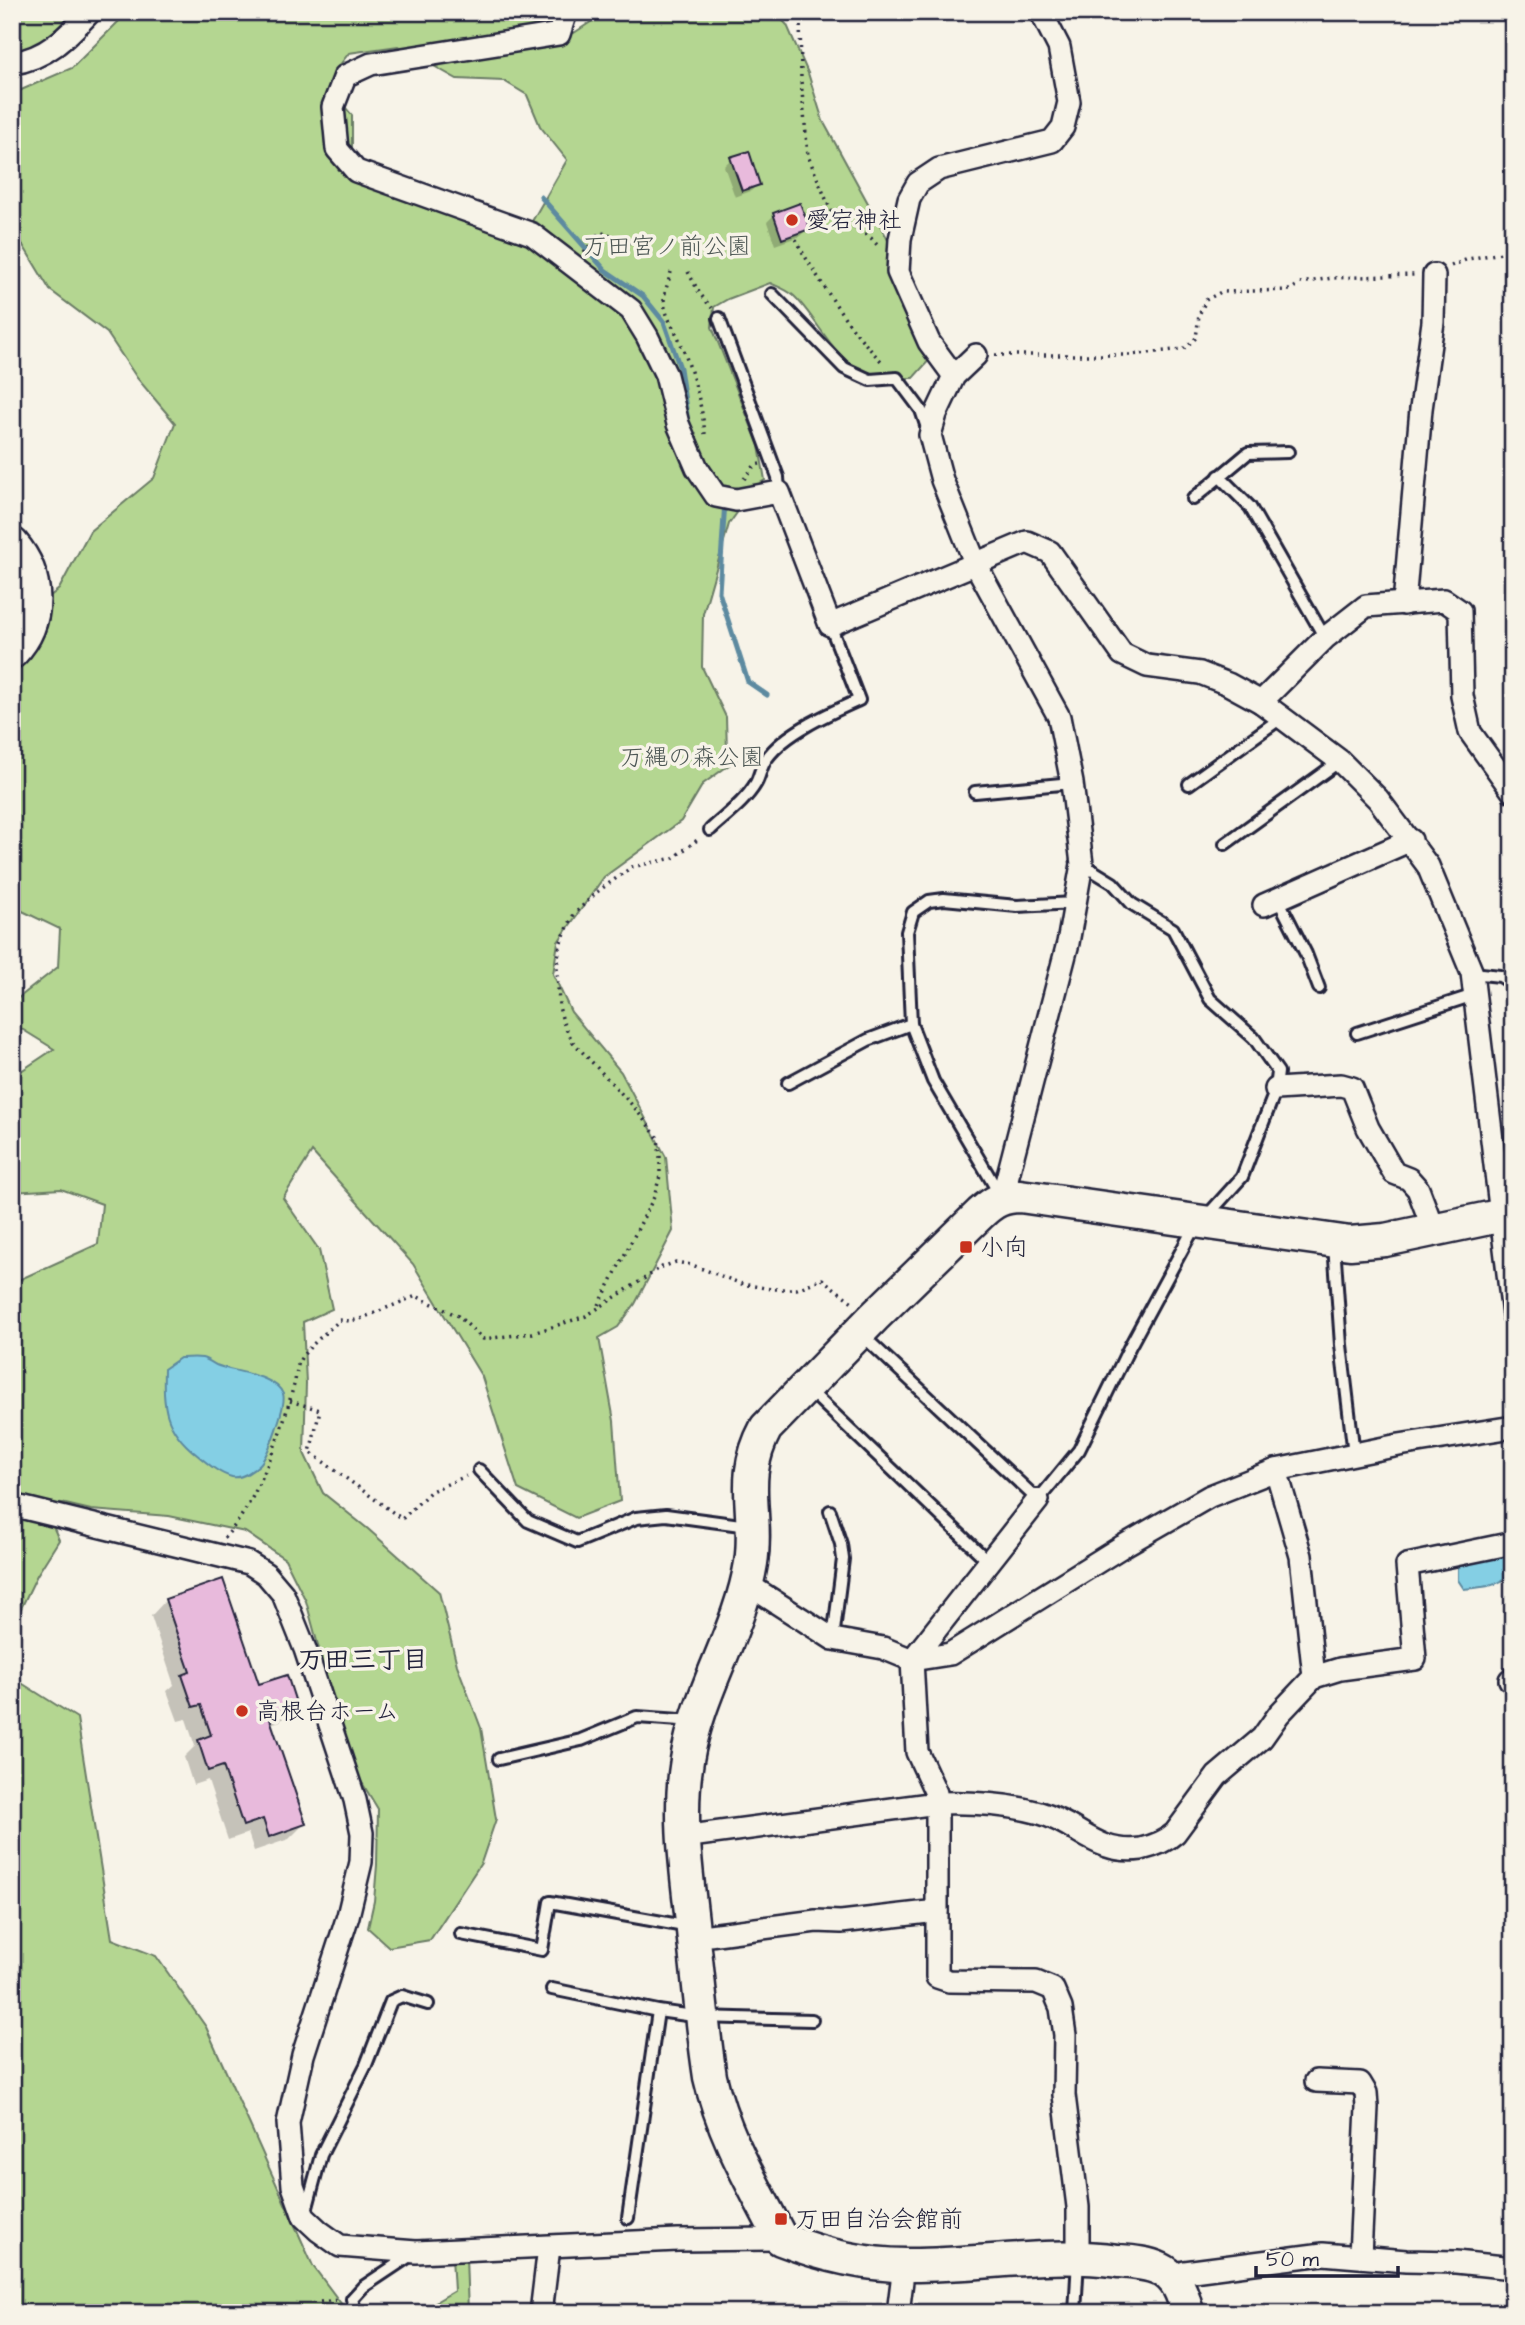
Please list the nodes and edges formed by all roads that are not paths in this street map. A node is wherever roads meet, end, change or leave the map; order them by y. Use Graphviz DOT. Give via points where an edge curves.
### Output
graph roads {
  1 [pos="90,12"];
  2 [pos="566,12"];
  3 [pos="1041,12"];
  4 [pos="12,63"];
  5 [pos="1434,275"];
  6 [pos="772,294"];
  7 [pos="719,318"];
  8 [pos="976,355"];
  9 [pos="954,376"];
  10 [pos="930,435"];
  11 [pos="1288,452"];
  12 [pos="1219,476"];
  13 [pos="779,492"];
  14 [pos="1193,499"];
  15 [pos="12,544"];
  16 [pos="976,565"];
  17 [pos="1404,604"];
  18 [pos="830,625"];
  19 [pos="1325,638"];
  20 [pos="12,652"];
  21 [pos="1261,702"];
  22 [pos="1281,718"];
  23 [pos="1340,761"];
  24 [pos="1072,783"];
  25 [pos="1189,784"];
  26 [pos="975,792"];
  27 [pos="1513,792"];
  28 [pos="710,830"];
  29 [pos="1411,841"];
  30 [pos="1225,844"];
  31 [pos="1082,864"];
  32 [pos="1271,902"];
  33 [pos="1075,903"];
  34 [pos="1472,974"];
  35 [pos="1513,984"];
  36 [pos="1319,988"];
  37 [pos="1474,995"];
  38 [pos="911,1024"];
  39 [pos="1357,1033"];
  40 [pos="788,1083"];
  41 [pos="1276,1089"];
  42 [pos="1002,1198"];
  43 [pos="1508,1214"];
  44 [pos="1199,1222"];
  45 [pos="1434,1231"];
  46 [pos="1334,1241"];
  47 [pos="1511,1294"];
  48 [pos="1513,1315"];
  49 [pos="866,1325"];
  50 [pos="806,1387"];
  51 [pos="1513,1427"];
  52 [pos="1354,1454"];
  53 [pos="479,1470"];
  54 [pos="1276,1470"];
  55 [pos="1038,1500"];
  56 [pos="12,1505"];
  57 [pos="830,1511"];
  58 [pos="752,1527"];
  59 [pos="1513,1543"];
  60 [pos="988,1561"];
  61 [pos="746,1589"];
  62 [pos="833,1639"];
  63 [pos="912,1660"];
  64 [pos="1314,1677"];
  65 [pos="698,1721"];
  66 [pos="499,1759"];
  67 [pos="937,1803"];
  68 [pos="683,1837"];
  69 [pos="937,1911"];
  70 [pos="693,1932"];
  71 [pos="461,1934"];
  72 [pos="552,1989"];
  73 [pos="428,2004"];
  74 [pos="658,2011"];
  75 [pos="701,2017"];
  76 [pos="812,2020"];
  77 [pos="1315,2081"];
  78 [pos="304,2217"];
  79 [pos="628,2218"];
  80 [pos="781,2239"];
  81 [pos="548,2247"];
  82 [pos="416,2252"];
  83 [pos="1078,2256"];
  84 [pos="1360,2256"];
  85 [pos="904,2265"];
  86 [pos="1513,2268"];
  87 [pos="1177,2283"];
  88 [pos="356,2313"];
  89 [pos="541,2313"];
  90 [pos="898,2313"];
  91 [pos="1074,2313"];
  92 [pos="1187,2313"];
  1 -- 4 [label="street" via="50,50"];
  2 -- 13 [label="street" via="559,34 371,64 345,76 333,107 337,149 356,171 532,234 573,264 631,310 642,327 666,375 678,424 697,468 716,496 736,500"];
  3 -- 9 [label="street" via="1059,47 1069,102 1063,127 1052,141 939,169 918,183 909,199 898,272 929,342"];
  5 -- 17 [label="street"];
  6 -- 10 [label="lane" via="844,368 870,380 897,378 920,410"];
  7 -- 13 [label="lane" via="778,477"];
  8 -- 9 [label="street"];
  9 -- 10 [label="street"];
  10 -- 16 [label="street" via="942,480"];
  11 -- 12 [label="lane" via="1248,453"];
  12 -- 14 [label="lane"];
  12 -- 19 [label="lane" via="1250,507"];
  13 -- 18 [label="street"];
  15 -- 20 [label="street" via="22,555 35,597 29,628"];
  16 -- 18 [label="street"];
  16 -- 21 [label="street" via="1027,542 1050,552 1122,654 1147,666 1200,673"];
  16 -- 24 [label="street" via="1059,717"];
  17 -- 19 [label="street" via="1366,606"];
  17 -- 27 [label="street" via="1444,600 1460,611 1462,695 1470,732"];
  18 -- 28 [label="lane" via="859,701 824,716 781,746 766,759 755,785"];
  19 -- 21 [label="street"];
  21 -- 22 [label="street"];
  22 -- 23 [label="street"];
  22 -- 25 [label="lane"];
  23 -- 29 [label="street"];
  23 -- 30 [label="lane"];
  24 -- 26 [label="lane"];
  24 -- 31 [label="street"];
  29 -- 32 [label="street"];
  29 -- 34 [label="street" via="1428,866"];
  31 -- 33 [label="street"];
  31 -- 41 [label="lane" via="1173,929 1210,999 1254,1038 1272,1061 1278,1072"];
  32 -- 36 [label="lane" via="1306,954"];
  33 -- 38 [label="lane" via="1017,906 944,899 929,901 913,912 907,932"];
  33 -- 42 [label="street"];
  34 -- 35 [label="lane" via="1500,976"];
  34 -- 37 [label="street"];
  37 -- 39 [label="lane"];
  37 -- 43 [label="street"];
  38 -- 40 [label="lane" via="868,1040"];
  38 -- 42 [label="lane" via="933,1081"];
  41 -- 44 [label="lane" via="1242,1177"];
  41 -- 45 [label="street" via="1352,1088 1394,1173 1418,1189"];
  42 -- 44 [label="street" via="1020,1196"];
  42 -- 49 [label="street"];
  43 -- 45 [label="street"];
  43 -- 47 [label="street"];
  44 -- 46 [label="street"];
  44 -- 55 [label="lane" via="1079,1450"];
  45 -- 46 [label="street" via="1385,1240"];
  46 -- 52 [label="lane"];
  47 -- 48 [label="street"];
  49 -- 50 [label="street"];
  49 -- 55 [label="lane"];
  50 -- 58 [label="street" via="766,1429 755,1449 750,1475"];
  50 -- 60 [label="lane"];
  51 -- 52 [label="street"];
  52 -- 54 [label="street"];
  53 -- 58 [label="lane" via="528,1521 577,1542 636,1518 666,1515"];
  54 -- 63 [label="street" via="1210,1496 950,1654"];
  54 -- 64 [label="street" via="1301,1556"];
  55 -- 60 [label="street"];
  56 -- 78 [label="street" via="249,1563 283,1594 355,1800 362,1833 361,1862 348,1916 303,2054 288,2123 293,2186"];
  57 -- 62 [label="lane" via="843,1559"];
  58 -- 61 [label="street"];
  59 -- 64 [label="street" via="1407,1565 1415,1659"];
  60 -- 63 [label="street"];
  61 -- 62 [label="street" via="755,1589"];
  61 -- 65 [label="street"];
  62 -- 63 [label="street" via="883,1648"];
  63 -- 67 [label="street" via="916,1752"];
  64 -- 67 [label="street" via="1262,1738 1217,1776 1175,1833 1149,1847 1118,1850 1104,1846 1044,1814 1018,1808"];
  65 -- 66 [label="lane" via="637,1717 582,1740"];
  65 -- 68 [label="street" via="687,1758"];
  67 -- 68 [label="street"];
  67 -- 69 [label="street"];
  68 -- 70 [label="street"];
  69 -- 70 [label="street"];
  69 -- 83 [label="street" via="937,1977 1036,1982 1052,1989 1061,2008"];
  70 -- 71 [label="lane" via="550,1902 542,1950"];
  70 -- 75 [label="street"];
  72 -- 74 [label="lane"];
  73 -- 78 [label="lane" via="402,1996 391,2001 366,2065 321,2155"];
  74 -- 75 [label="lane"];
  74 -- 79 [label="lane"];
  75 -- 76 [label="lane"];
  75 -- 80 [label="street" via="717,2108"];
  77 -- 84 [label="street" via="1360,2083 1366,2094"];
  78 -- 82 [label="street" via="340,2246"];
  80 -- 81 [label="street"];
  80 -- 85 [label="street" via="811,2250"];
  81 -- 82 [label="street"];
  81 -- 89 [label="street"];
  82 -- 88 [label="lane" via="363,2287 352,2299"];
  83 -- 85 [label="street"];
  83 -- 87 [label="street" via="1161,2269"];
  83 -- 91 [label="lane"];
  84 -- 86 [label="street"];
  84 -- 87 [label="street" via="1323,2254 1185,2272"];
  85 -- 90 [label="street"];
  87 -- 92 [label="street"];
}
